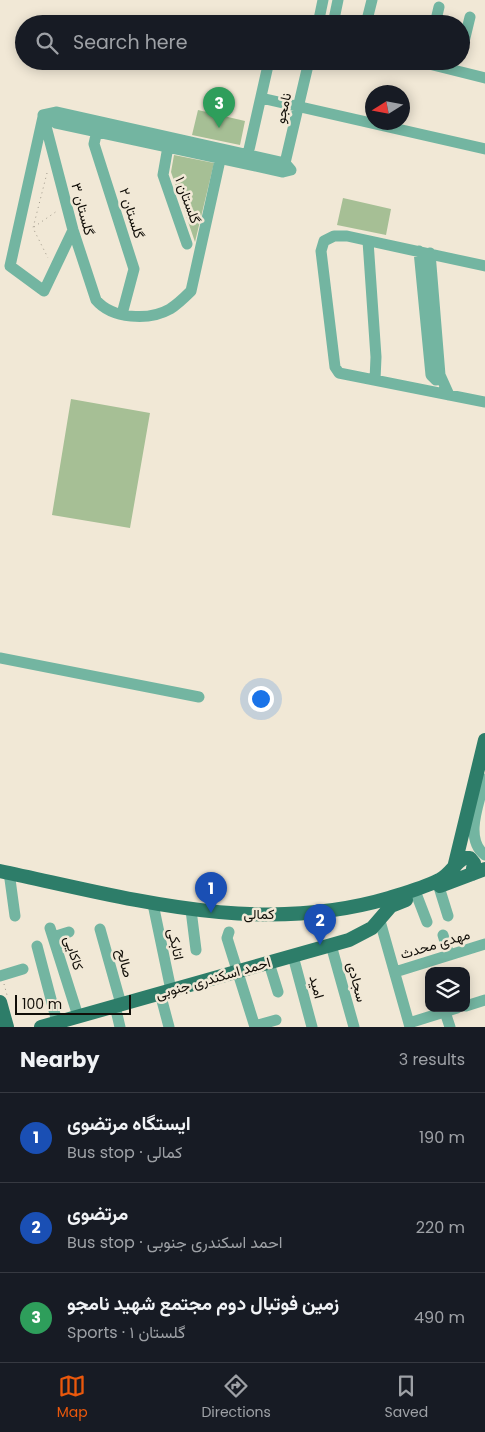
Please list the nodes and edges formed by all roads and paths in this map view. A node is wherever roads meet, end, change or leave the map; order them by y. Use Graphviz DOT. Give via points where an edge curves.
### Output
graph roads {
  1 [pos="323,0"];
  2 [pos="338,0"];
  3 [pos="372,0"];
  4 [pos="439,6"];
  5 [pos="320,15"];
  6 [pos="335,15"];
  7 [pos="368,15"];
  8 [pos="437,15"];
  9 [pos="267,70"];
  10 [pos="307,70"];
  11 [pos="467,70"];
  12 [pos="485,78"];
  13 [pos="261,98"];
  14 [pos="298,106"];
  15 [pos="43,116"];
  16 [pos="98,127"];
  17 [pos="169,142"];
  18 [pos="485,149"];
  19 [pos="222,154"];
  20 [pos="248,154"];
  21 [pos="285,162"];
  22 [pos="48,171"];
  23 [pos="66,204"];
  24 [pos="33,228"];
  25 [pos="73,230"];
  26 [pos="368,241"];
  27 [pos="188,244"];
  28 [pos="425,252"];
  29 [pos="485,266"];
  30 [pos="53,271"];
  31 [pos="122,314"];
  32 [pos="436,375"];
  33 [pos="375,380"];
  34 [pos="418,389"];
  35 [pos="450,395"];
  36 [pos="485,402"];
  37 [pos="0,658"];
  38 [pos="199,697"];
  39 [pos="485,740"];
  40 [pos="485,780"];
  41 [pos="485,855"];
  42 [pos="454,868"];
  43 [pos="4,871"];
  44 [pos="478,871"];
  45 [pos="439,887"];
  46 [pos="417,896"];
  47 [pos="153,904"];
  48 [pos="191,910"];
  49 [pos="15,916"];
  50 [pos="448,916"];
  51 [pos="380,921"];
  52 [pos="427,922"];
  53 [pos="100,929"];
  54 [pos="69,932"];
  55 [pos="229,932"];
  56 [pos="442,935"];
  57 [pos="485,944"];
  58 [pos="331,945"];
  59 [pos="37,946"];
  60 [pos="196,950"];
  61 [pos="449,955"];
  62 [pos="293,956"];
  63 [pos="269,963"];
  64 [pos="23,969"];
  65 [pos="237,972"];
  66 [pos="394,972"];
  67 [pos="0,976"];
  68 [pos="165,992"];
  69 [pos="278,992"];
  70 [pos="485,1000"];
  71 [pos="0,1002"];
  72 [pos="118,1005"];
  73 [pos="470,1005"];
  74 [pos="446,1012"];
  75 [pos="276,1020"];
  76 [pos="68,1021"];
  77 [pos="409,1025"];
  78 [pos="255,1026"];
  79 [pos="7,1027"];
  80 [pos="41,1027"];
  81 [pos="120,1027"];
  82 [pos="169,1027"];
  83 [pos="312,1027"];
  84 [pos="354,1027"];
  85 [pos="450,1027"];
  1 -- 5 [label="street"];
  2 -- 6 [label="street"];
  3 -- 7 [label="street"];
  4 -- 8 [label="street"];
  9 -- 13 [label="street"];
  10 -- 14 [label="street, نامجو"];
  11 -- 12 [label="street"];
  13 -- 14 [label="street"];
  13 -- 20 [label="street"];
  14 -- 18 [label="street"];
  14 -- 21 [label="street, نامجو"];
  15 -- 16 [label="street" via="58,112"];
  15 -- 23 [label="street, گلستان ۳"];
  15 -- 30 [label="street" via="10,266 44,291"];
  16 -- 17 [label="street"];
  16 -- 31 [label="street, گلستان ۲" via="94,144 134,269"];
  17 -- 19 [label="street"];
  17 -- 27 [label="street, گلستان ۱" via="162,175"];
  19 -- 20 [label="street"];
  19 -- 21 [label="street" via="283,172 291,170"];
  19 -- 31 [label="street" via="191,291 179,303 157,314"];
  20 -- 21 [label="street"];
  22 -- 24 [label="path"];
  23 -- 24 [label="path"];
  23 -- 25 [label="street, گلستان ۳"];
  24 -- 30 [label="path"];
  25 -- 30 [label="street"];
  25 -- 31 [label="street, گلستان ۳" via="96,300 102,307"];
  26 -- 28 [label="street"];
  26 -- 33 [label="street"];
  26 -- 33 [label="street" via="334,236 324,241 321,251 335,368 339,373"];
  28 -- 29 [label="street"];
  28 -- 32 [label="street"];
  32 -- 34 [label="street"];
  32 -- 35 [label="street"];
  33 -- 34 [label="street"];
  34 -- 35 [label="street"];
  35 -- 36 [label="street"];
  37 -- 38 [label="street"];
  39 -- 42 [label="main road"];
  40 -- 41 [label="street" via="474,834 477,847"];
  42 -- 44 [label="main road, کمالی" via="459,861 470,858"];
  42 -- 48 [label="main road, کمالی" via="438,881 409,892 324,912 232,914"];
  43 -- 47 [label="main road, کمالی"];
  43 -- 49 [label="street"];
  44 -- 45 [label="main road"];
  45 -- 46 [label="main road"];
  45 -- 50 [label="street"];
  46 -- 51 [label="main road" via="391,906"];
  46 -- 52 [label="street"];
  47 -- 48 [label="main road, کمالی"];
  47 -- 68 [label="street, اتابکی"];
  48 -- 60 [label="street"];
  51 -- 58 [label="main road, احمد اسکندری جنوبی" via="365,933"];
  51 -- 66 [label="street"];
  53 -- 72 [label="street, صالح"];
  54 -- 76 [label="street, کاکایی" via="52,932"];
  55 -- 65 [label="street" via="227,938"];
  56 -- 61 [label="street"];
  57 -- 61 [label="street, مهدی محدث"];
  58 -- 62 [label="main road, احمد اسکندری جنوبی"];
  58 -- 84 [label="street, سجادی"];
  59 -- 76 [label="street"];
  61 -- 66 [label="street, مهدی محدث"];
  62 -- 63 [label="main road, احمد اسکندری جنوبی"];
  62 -- 83 [label="street, امید"];
  63 -- 65 [label="main road, احمد اسکندری جنوبی"];
  63 -- 69 [label="street"];
  64 -- 67 [label="street"];
  65 -- 68 [label="main road, احمد اسکندری جنوبی"];
  65 -- 78 [label="street"];
  66 -- 77 [label="street"];
  68 -- 72 [label="main road, احمد اسکندری جنوبی"];
  68 -- 82 [label="street, اتابکی"];
  70 -- 73 [label="street"];
  71 -- 79 [label="main road"];
  72 -- 76 [label="main road, احمد اسکندری جنوبی"];
  72 -- 81 [label="street, صالح"];
  74 -- 77 [label="street"];
  74 -- 85 [label="street"];
  75 -- 78 [label="street"];
  76 -- 80 [label="main road, احمد اسکندری جنوبی"];
}
